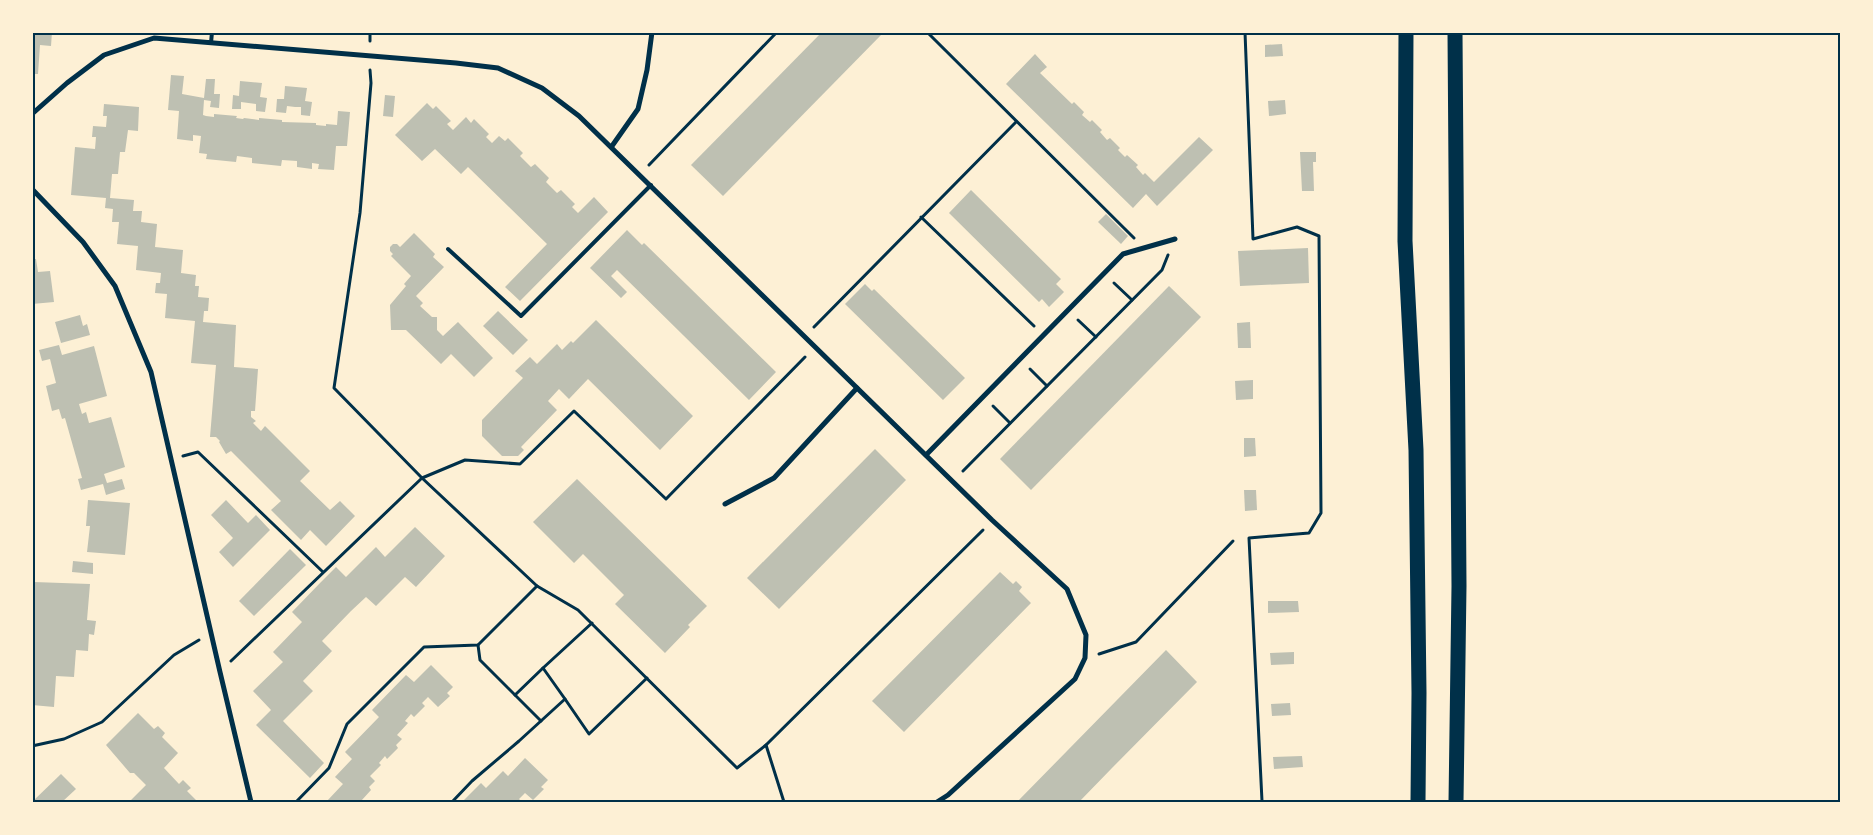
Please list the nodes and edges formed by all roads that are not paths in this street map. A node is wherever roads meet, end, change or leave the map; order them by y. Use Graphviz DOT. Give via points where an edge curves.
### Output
graph roads {
  1 [pos="212,32"];
  2 [pos="652,32"];
  3 [pos="1406,32"];
  4 [pos="1455,32"];
  5 [pos="211,43"];
  6 [pos="32,114"];
  7 [pos="612,146"];
  8 [pos="652,185"];
  9 [pos="32,189"];
  10 [pos="1174,239"];
  11 [pos="448,249"];
  12 [pos="858,388"];
  13 [pos="926,455"];
  14 [pos="725,504"];
  15 [pos="252,802"];
  16 [pos="937,802"];
  17 [pos="1418,802"];
  18 [pos="1456,802"];
  1 -- 5 [label="lane"];
  2 -- 7 [label="street" via="638,109"];
  3 -- 17 [label="highway" via="1405,241 1416,450"];
  4 -- 18 [label="highway" via="1459,586"];
  5 -- 6 [label="street" via="154,38 104,55"];
  5 -- 7 [label="street" via="498,68 542,88 580,116"];
  7 -- 8 [label="street"];
  8 -- 11 [label="lane" via="521,316"];
  8 -- 12 [label="street"];
  9 -- 15 [label="street" via="83,242 115,286 151,372"];
  10 -- 13 [label="street" via="1123,254"];
  12 -- 13 [label="street"];
  12 -- 14 [label="street" via="774,478"];
  13 -- 16 [label="street" via="1067,589 1086,635 1084,658 1075,679"];
}
